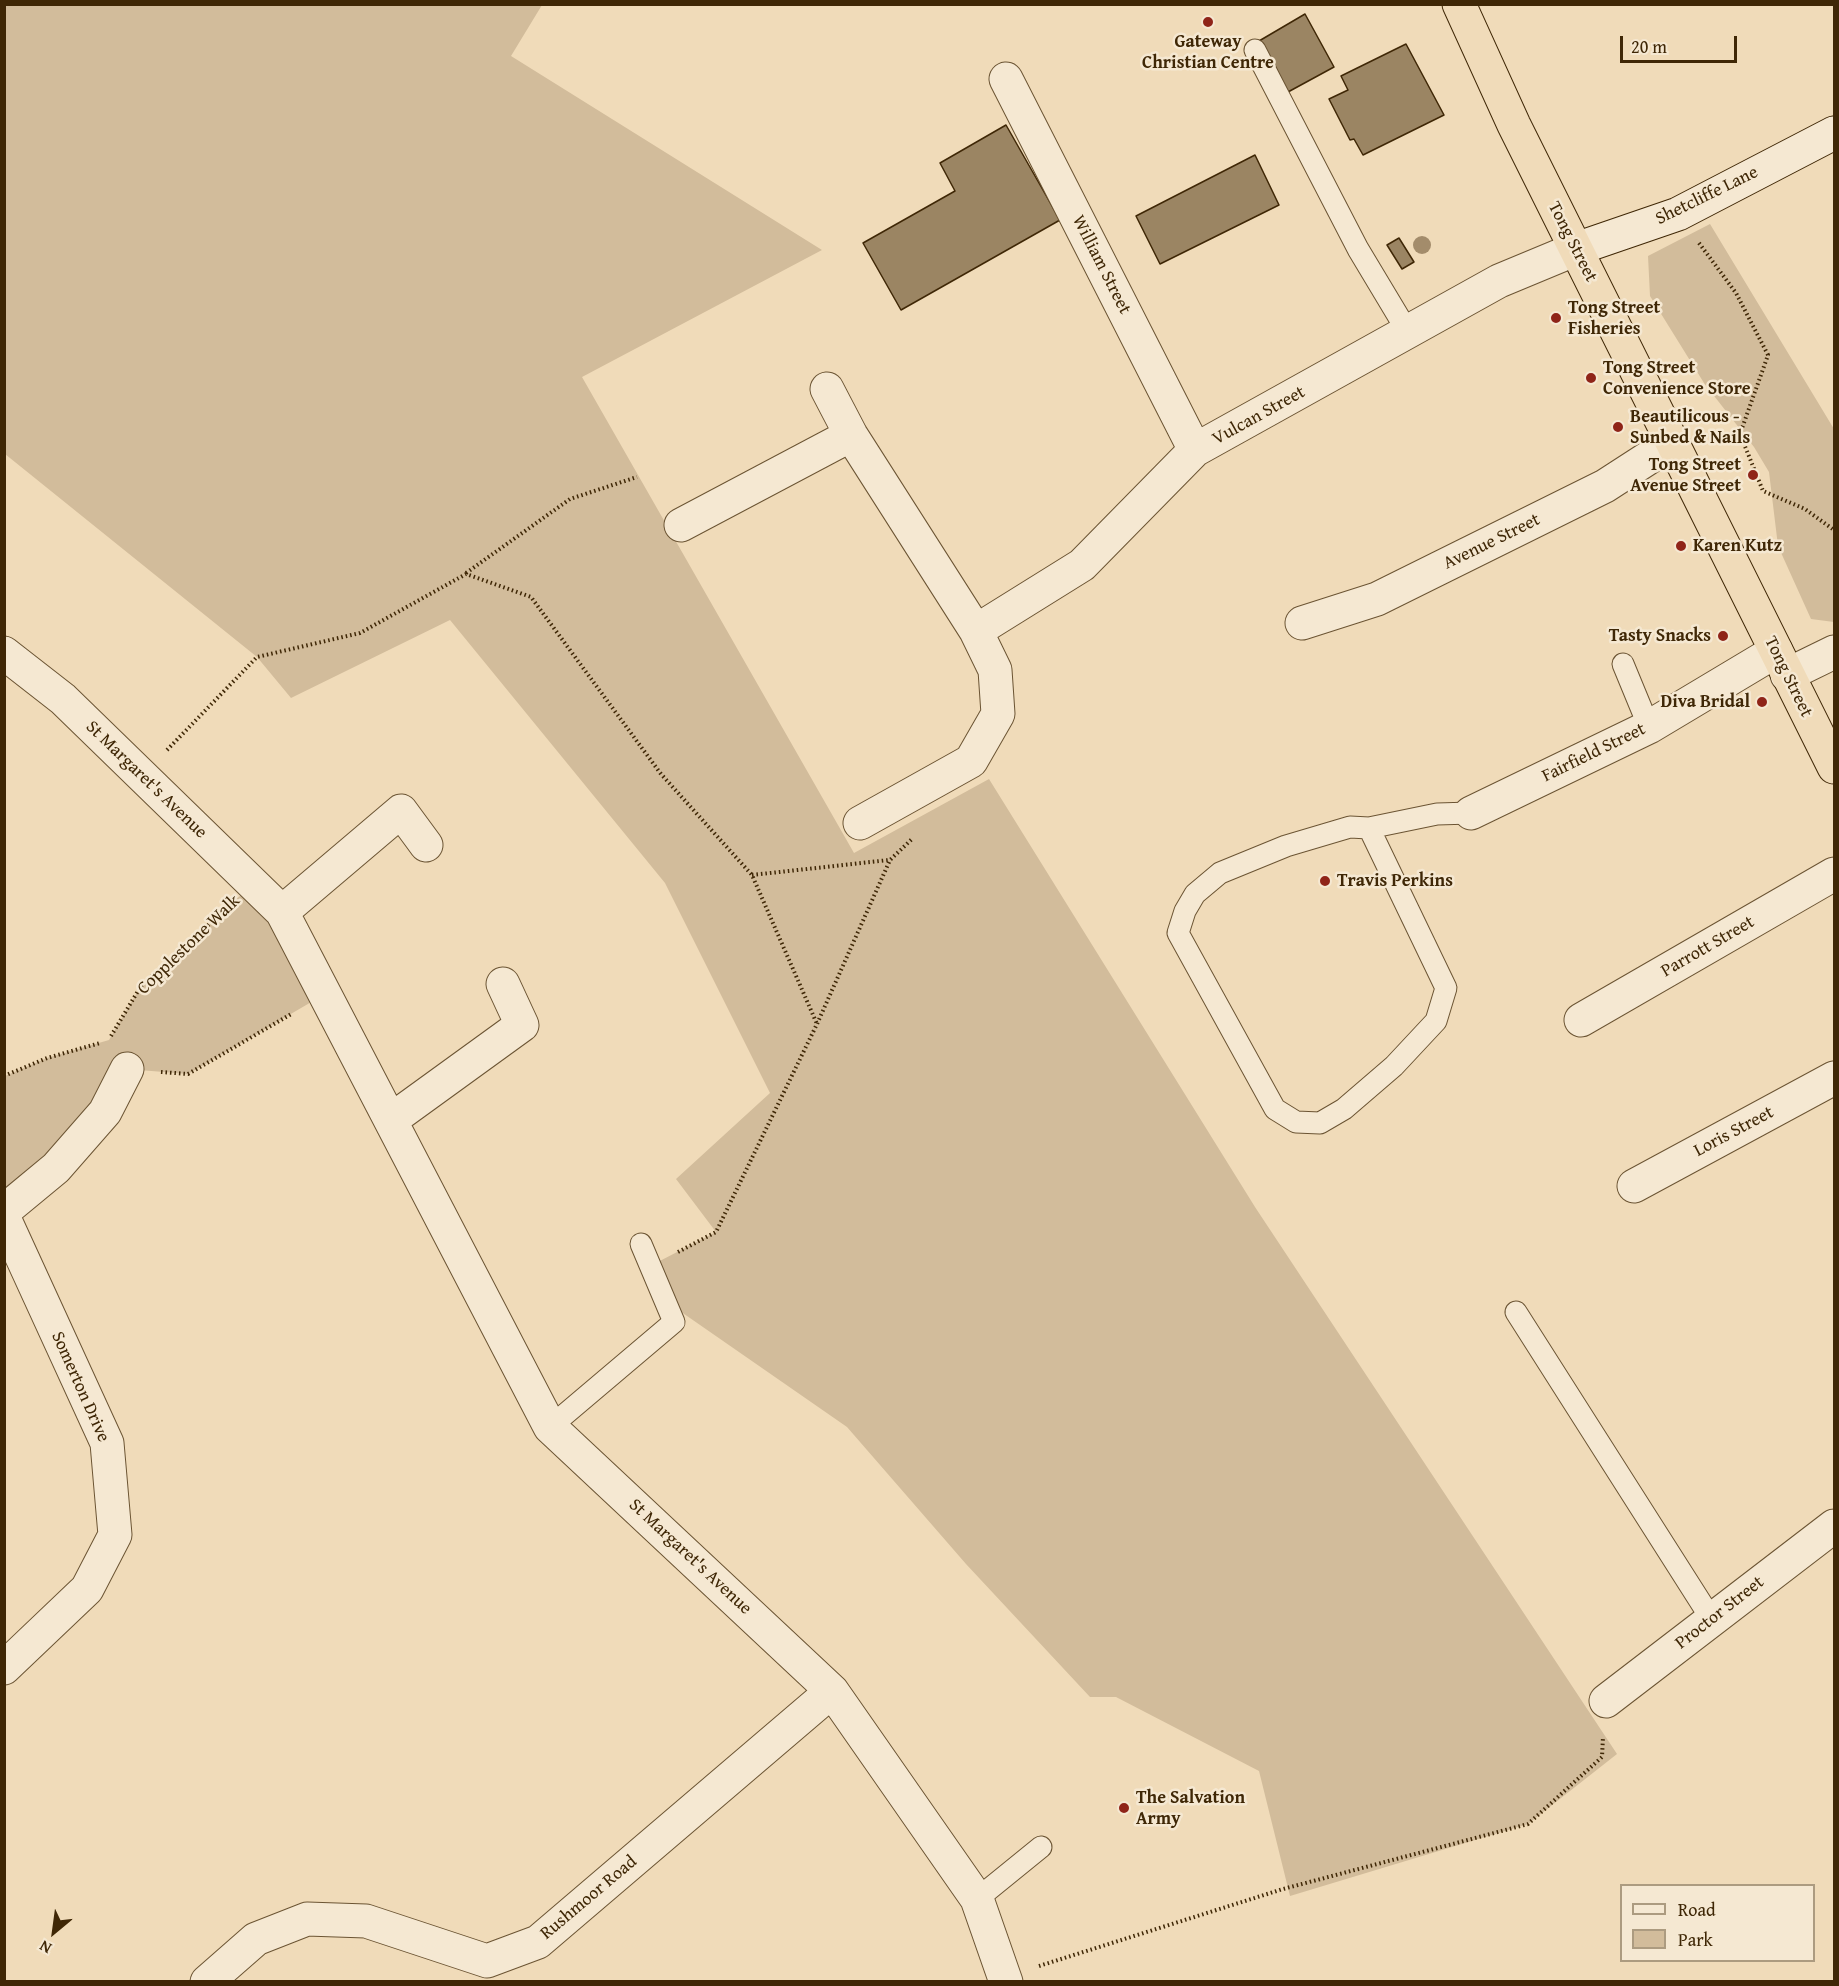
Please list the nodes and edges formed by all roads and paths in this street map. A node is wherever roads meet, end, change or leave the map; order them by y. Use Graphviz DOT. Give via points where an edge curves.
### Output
graph roads {
  1 [pos="1459,4"];
  2 [pos="1255,50"];
  3 [pos="1006,79"];
  4 [pos="1834,133"];
  5 [pos="1678,214"];
  6 [pos="1576,249"];
  7 [pos="1409,334"];
  8 [pos="827,389"];
  9 [pos="851,435"];
  10 [pos="1672,442"];
  11 [pos="1195,450"];
  12 [pos="637,477"];
  13 [pos="681,525"];
  14 [pos="1834,530"];
  15 [pos="466,574"];
  16 [pos="1302,623"];
  17 [pos="976,632"];
  18 [pos="1834,652"];
  19 [pos="4,653"];
  20 [pos="1781,663"];
  21 [pos="1623,664"];
  22 [pos="1649,727"];
  23 [pos="1834,767"];
  24 [pos="142,776"];
  25 [pos="1471,813"];
  26 [pos="860,823"];
  27 [pos="1369,828"];
  28 [pos="916,835"];
  29 [pos="426,845"];
  30 [pos="890,860"];
  31 [pos="1834,874"];
  32 [pos="752,875"];
  33 [pos="253,884"];
  34 [pos="282,912"];
  35 [pos="503,984"];
  36 [pos="325,994"];
  37 [pos="1581,1020"];
  38 [pos="817,1024"];
  39 [pos="127,1069"];
  40 [pos="4,1076"];
  41 [pos="1834,1078"];
  42 [pos="391,1120"];
  43 [pos="1634,1186"];
  44 [pos="4,1211"];
  45 [pos="4,1218"];
  46 [pos="641,1244"];
  47 [pos="650,1266"];
  48 [pos="1516,1312"];
  49 [pos="550,1427"];
  50 [pos="1834,1526"];
  51 [pos="1712,1620"];
  52 [pos="4,1668"];
  53 [pos="832,1691"];
  54 [pos="1606,1701"];
  55 [pos="1041,1847"];
  56 [pos="977,1899"];
  57 [pos="1006,1981"];
  58 [pos="207,1982"];
  1 -- 6 [label="highway, Tong Street"];
  2 -- 7 [label="lane" via="1358,249"];
  3 -- 11 [label="street, William Street"];
  4 -- 5 [label="street, Shetcliffe Lane"];
  5 -- 6 [label="street, Shetcliffe Lane"];
  5 -- 14 [label="path" via="1736,293 1768,355 1740,434 1763,491 1805,509"];
  6 -- 7 [label="street, Vulcan Street" via="1499,281"];
  6 -- 10 [label="highway, Tong Street"];
  7 -- 11 [label="street, Vulcan Street"];
  8 -- 9 [label="street"];
  9 -- 13 [label="street"];
  9 -- 17 [label="street"];
  10 -- 16 [label="street, Avenue Street" via="1605,486 1377,599"];
  10 -- 20 [label="highway, Tong Street"];
  11 -- 17 [label="street, Vulcan Street" via="1082,565"];
  12 -- 15 [label="path" via="570,499"];
  15 -- 24 [label="path" via="360,633 257,657"];
  15 -- 32 [label="path" via="531,597 661,774"];
  17 -- 26 [label="street" via="995,670 998,714 971,760"];
  18 -- 20 [label="street, Fairfield Street"];
  19 -- 24 [label="street, St Margaret's Avenue" via="63,699"];
  20 -- 22 [label="street, Fairfield Street"];
  20 -- 23 [label="highway, Tong Street"];
  21 -- 22 [label="lane"];
  22 -- 25 [label="street, Fairfield Street"];
  24 -- 33 [label="street, St Margaret's Avenue"];
  25 -- 27 [label="lane" via="1437,814"];
  27 -- 27 [label="lane" via="1350,827 1286,846 1220,873 1195,894 1178,933 1275,1109 1296,1122 1320,1123 1344,1109 1394,1066 1436,1021 1446,988"];
  28 -- 30 [label="path"];
  29 -- 34 [label="street" via="401,811"];
  30 -- 32 [label="path"];
  30 -- 38 [label="path"];
  31 -- 37 [label="street, Parrott Street"];
  32 -- 38 [label="path"];
  33 -- 34 [label="street, St Margaret's Avenue"];
  33 -- 40 [label="path, Copplestone Walk" via="141,986 109,1040 47,1058"];
  34 -- 36 [label="street, St Margaret's Avenue"];
  35 -- 42 [label="street" via="522,1025"];
  36 -- 39 [label="path" via="188,1074"];
  36 -- 42 [label="street, St Margaret's Avenue"];
  38 -- 47 [label="path" via="716,1232"];
  39 -- 44 [label="street" via="105,1112 56,1168"];
  41 -- 43 [label="street, Loris Street"];
  42 -- 49 [label="street, St Margaret's Avenue"];
  45 -- 52 [label="street, Somerton Drive" via="107,1443 115,1535 87,1589"];
  46 -- 47 [label="lane"];
  47 -- 49 [label="lane" via="674,1322"];
  48 -- 51 [label="lane"];
  49 -- 53 [label="street, St Margaret's Avenue"];
  50 -- 51 [label="street, Proctor Street"];
  51 -- 54 [label="street, Proctor Street"];
  53 -- 56 [label="street, St Margaret's Avenue"];
  53 -- 58 [label="street, Rushmoor Road" via="538,1942 487,1961 366,1921 307,1919 256,1940"];
  54 -- 57 [label="path" via="1602,1757 1528,1824 1283,1889 1032,1968"];
  55 -- 56 [label="lane"];
  56 -- 57 [label="street, St Margaret's Avenue"];
}
